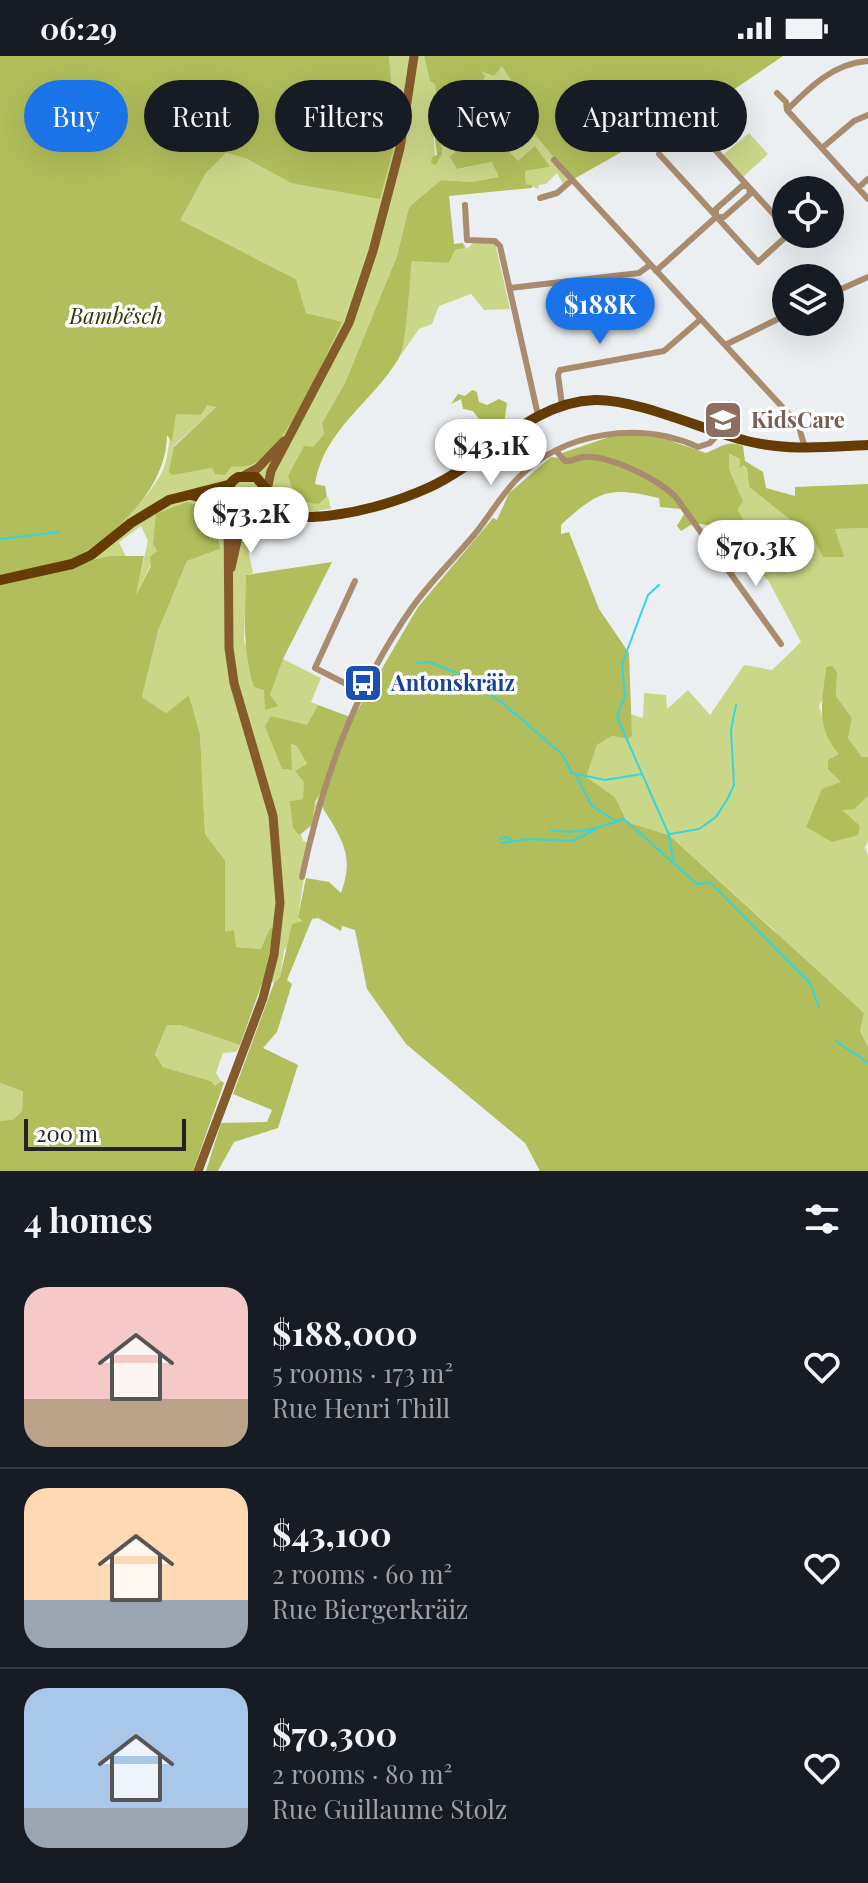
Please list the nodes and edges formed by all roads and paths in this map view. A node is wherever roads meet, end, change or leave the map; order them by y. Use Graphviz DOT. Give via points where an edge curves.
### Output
graph roads {
  1 [pos="414,56"];
  2 [pos="868,61"];
  3 [pos="777,93"];
  4 [pos="787,110"];
  5 [pos="868,115"];
  6 [pos="822,148"];
  7 [pos="717,152"];
  8 [pos="659,154"];
  9 [pos="554,160"];
  10 [pos="868,179"];
  11 [pos="572,180"];
  12 [pos="749,187"];
  13 [pos="858,188"];
  14 [pos="540,198"];
  15 [pos="868,199"];
  16 [pos="465,205"];
  17 [pos="772,212"];
  18 [pos="716,217"];
  19 [pos="774,248"];
  20 [pos="650,265"];
  21 [pos="656,271"];
  22 [pos="868,277"];
  23 [pos="510,288"];
  24 [pos="844,288"];
  25 [pos="701,319"];
  26 [pos="772,322"];
  27 [pos="725,345"];
  28 [pos="562,405"];
  29 [pos="538,415"];
  30 [pos="292,433"];
  31 [pos="719,433"];
  32 [pos="868,445"];
  33 [pos="805,448"];
  34 [pos="557,452"];
  35 [pos="245,475"];
  36 [pos="228,485"];
  37 [pos="268,493"];
  38 [pos="185,495"];
  39 [pos="227,506"];
  40 [pos="296,516"];
  41 [pos="251,519"];
  42 [pos="228,579"];
  43 [pos="0,580"];
  44 [pos="355,581"];
  45 [pos="781,644"];
  46 [pos="362,692"];
  47 [pos="302,877"];
  48 [pos="198,1171"];
  1 -- 30 [label="main road" via="403,136 373,251 349,323"];
  2 -- 4 [label="street" via="835,70"];
  3 -- 4 [label="street"];
  4 -- 6 [label="street"];
  5 -- 6 [label="street"];
  6 -- 13 [label="street"];
  7 -- 12 [label="street"];
  8 -- 18 [label="street"];
  9 -- 11 [label="street"];
  10 -- 13 [label="street"];
  11 -- 14 [label="street"];
  11 -- 20 [label="street"];
  12 -- 17 [label="street"];
  12 -- 18 [label="street" via="750,194 724,217"];
  12 -- 18 [label="street" via="743,185 716,209"];
  13 -- 15 [label="street"];
  16 -- 23 [label="street" via="467,240 498,243"];
  18 -- 19 [label="street" via="758,262"];
  18 -- 21 [label="street"];
  20 -- 21 [label="street"];
  20 -- 23 [label="street" via="639,273"];
  21 -- 25 [label="street"];
  22 -- 24 [label="street"];
  23 -- 29 [label="street"];
  25 -- 27 [label="street"];
  25 -- 28 [label="street" via="664,351 560,370"];
  26 -- 27 [label="street"];
  27 -- 33 [label="street" via="798,424"];
  28 -- 29 [label="main road"];
  28 -- 31 [label="main road" via="614,402"];
  29 -- 40 [label="main road" via="473,462 422,490 335,514"];
  30 -- 35 [label="main road"];
  30 -- 37 [label="main road" via="271,471"];
  31 -- 33 [label="main road"];
  31 -- 34 [label="street" via="698,447 666,434 613,433"];
  32 -- 33 [label="main road"];
  34 -- 45 [label="street" via="565,461 590,458 663,484"];
  34 -- 46 [label="street" via="517,479 425,590"];
  35 -- 36 [label="main road"];
  35 -- 37 [label="main road" via="256,477"];
  36 -- 38 [label="main road"];
  36 -- 39 [label="main road"];
  37 -- 40 [label="main road"];
  37 -- 41 [label="main road" via="265,509"];
  38 -- 39 [label="main road" via="210,497"];
  38 -- 43 [label="main road" via="153,509 72,564"];
  39 -- 41 [label="main road"];
  39 -- 42 [label="main road"];
  40 -- 41 [label="main road"];
  41 -- 42 [label="main road" via="239,532"];
  42 -- 48 [label="main road" via="234,683 269,797 280,877 274,955"];
  44 -- 46 [label="street" via="315,668"];
  46 -- 47 [label="street" via="326,776"];
}
